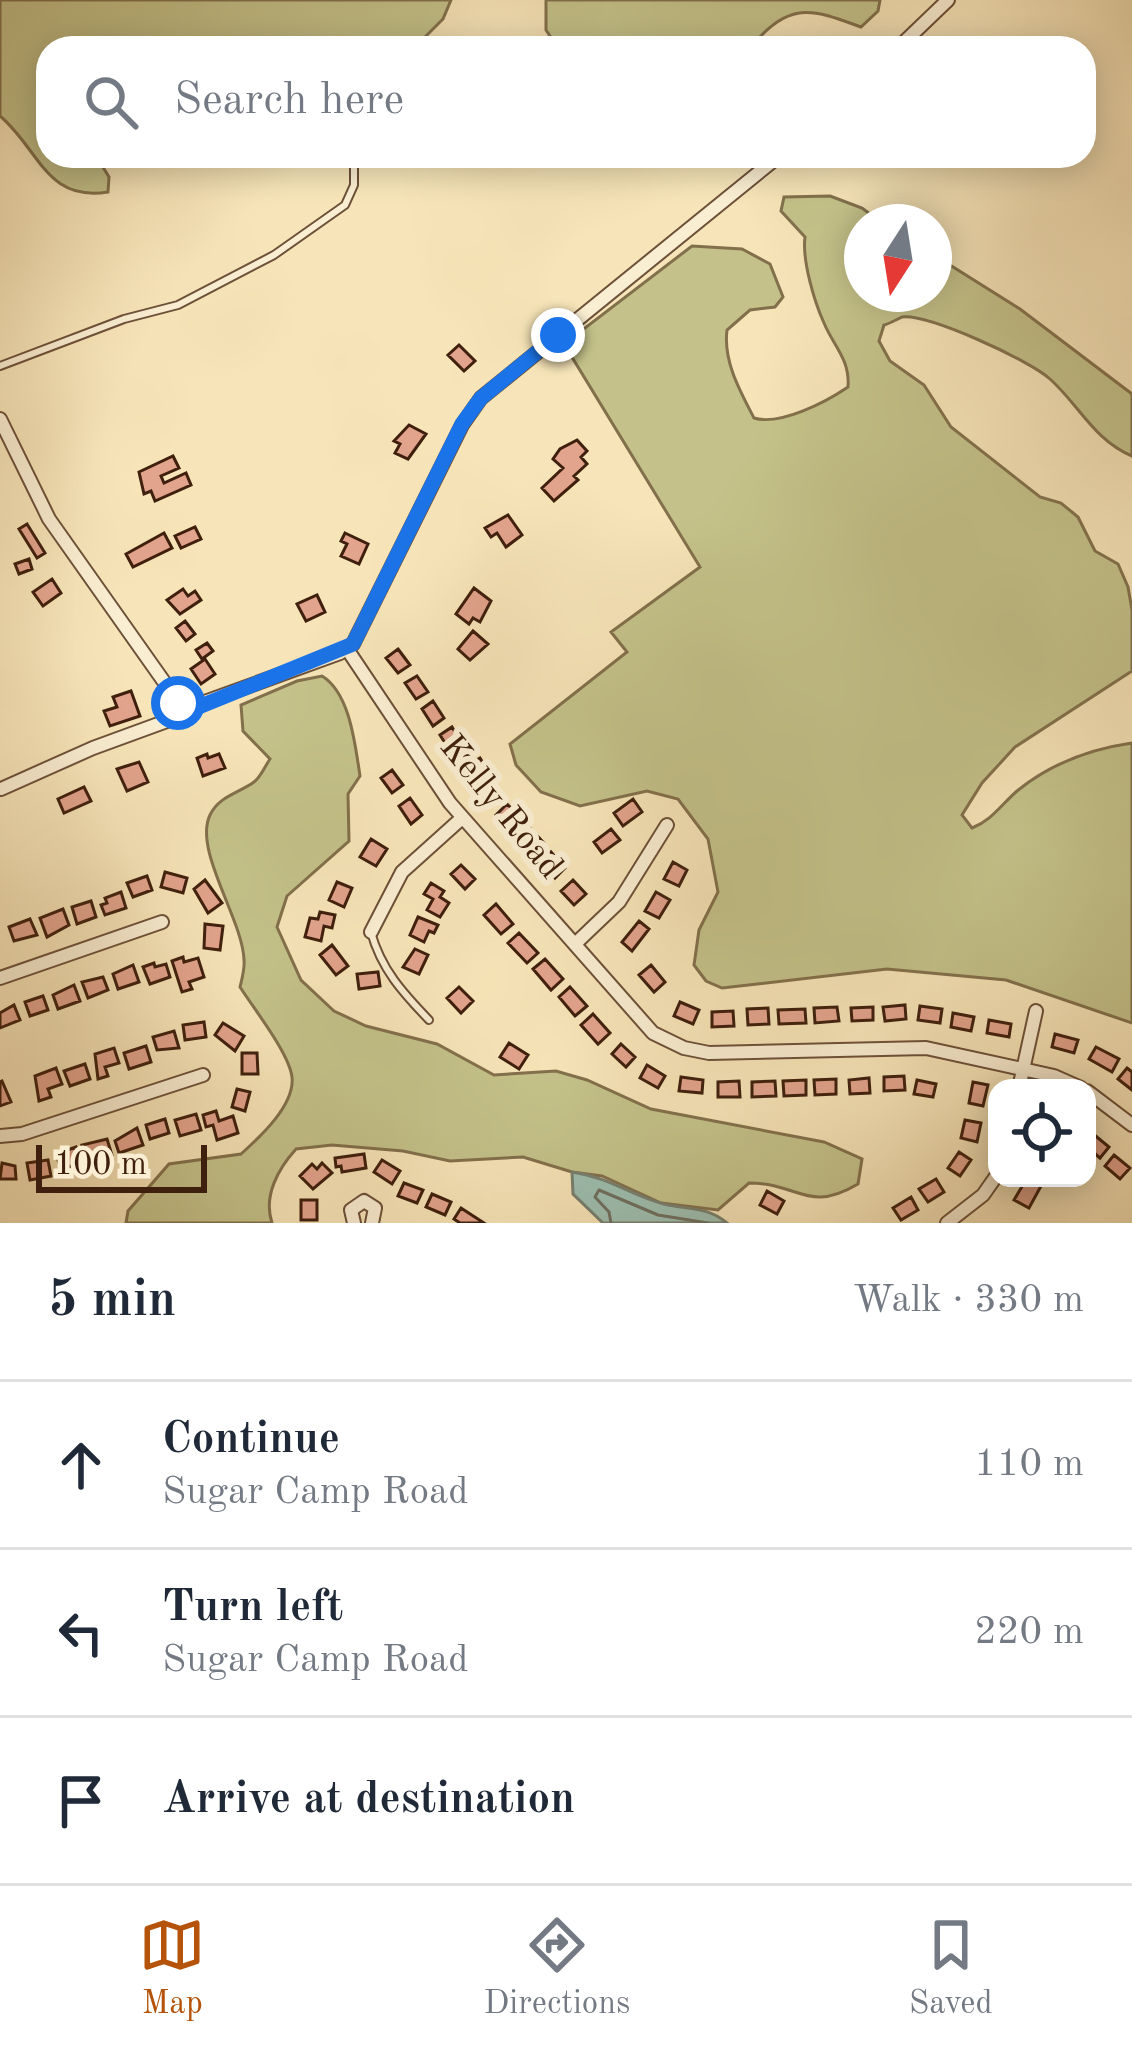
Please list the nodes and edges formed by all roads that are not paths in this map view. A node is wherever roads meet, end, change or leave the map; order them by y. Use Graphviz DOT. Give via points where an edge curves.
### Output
graph roads {
  1 [pos="948,0"];
  2 [pos="910,36"];
  3 [pos="354,168"];
  4 [pos="764,168"];
  5 [pos="0,366"];
  6 [pos="0,419"];
  7 [pos="346,649"];
  8 [pos="188,708"];
  9 [pos="1,789"];
  10 [pos="463,818"];
  11 [pos="667,825"];
  12 [pos="162,922"];
  13 [pos="371,932"];
  14 [pos="574,944"];
  15 [pos="0,978"];
  16 [pos="1036,1011"];
  17 [pos="429,1021"];
  18 [pos="1023,1069"];
  19 [pos="203,1075"];
  20 [pos="1021,1079"];
  21 [pos="1052,1079"];
  22 [pos="1096,1099"];
  23 [pos="1132,1125"];
  24 [pos="0,1136"];
  25 [pos="989,1187"];
  26 [pos="378,1220"];
  27 [pos="954,1221"];
  28 [pos="355,1223"];
  1 -- 2 [label="street"];
  3 -- 5 [label="lane" via="345,206 274,255 178,305"];
  4 -- 7 [label="street" via="481,398 360,637"];
  6 -- 8 [label="street" via="49,519"];
  7 -- 8 [label="street"];
  7 -- 10 [label="street, Kelly Road"];
  8 -- 9 [label="street"];
  10 -- 13 [label="street" via="402,872"];
  10 -- 14 [label="street, Kelly Road"];
  11 -- 14 [label="street" via="619,902"];
  12 -- 15 [label="street"];
  13 -- 17 [label="lane" via="396,986"];
  14 -- 18 [label="street, Kelly Road" via="653,1033 684,1048 914,1047"];
  16 -- 18 [label="street"];
  18 -- 20 [label="street"];
  18 -- 21 [label="street, Kelly Road"];
  19 -- 24 [label="street"];
  22 -- 23 [label="street, Kelly Road"];
  25 -- 27 [label="street"];
  26 -- 28 [label="street" via="372,1204 360,1202 351,1210"];
}
